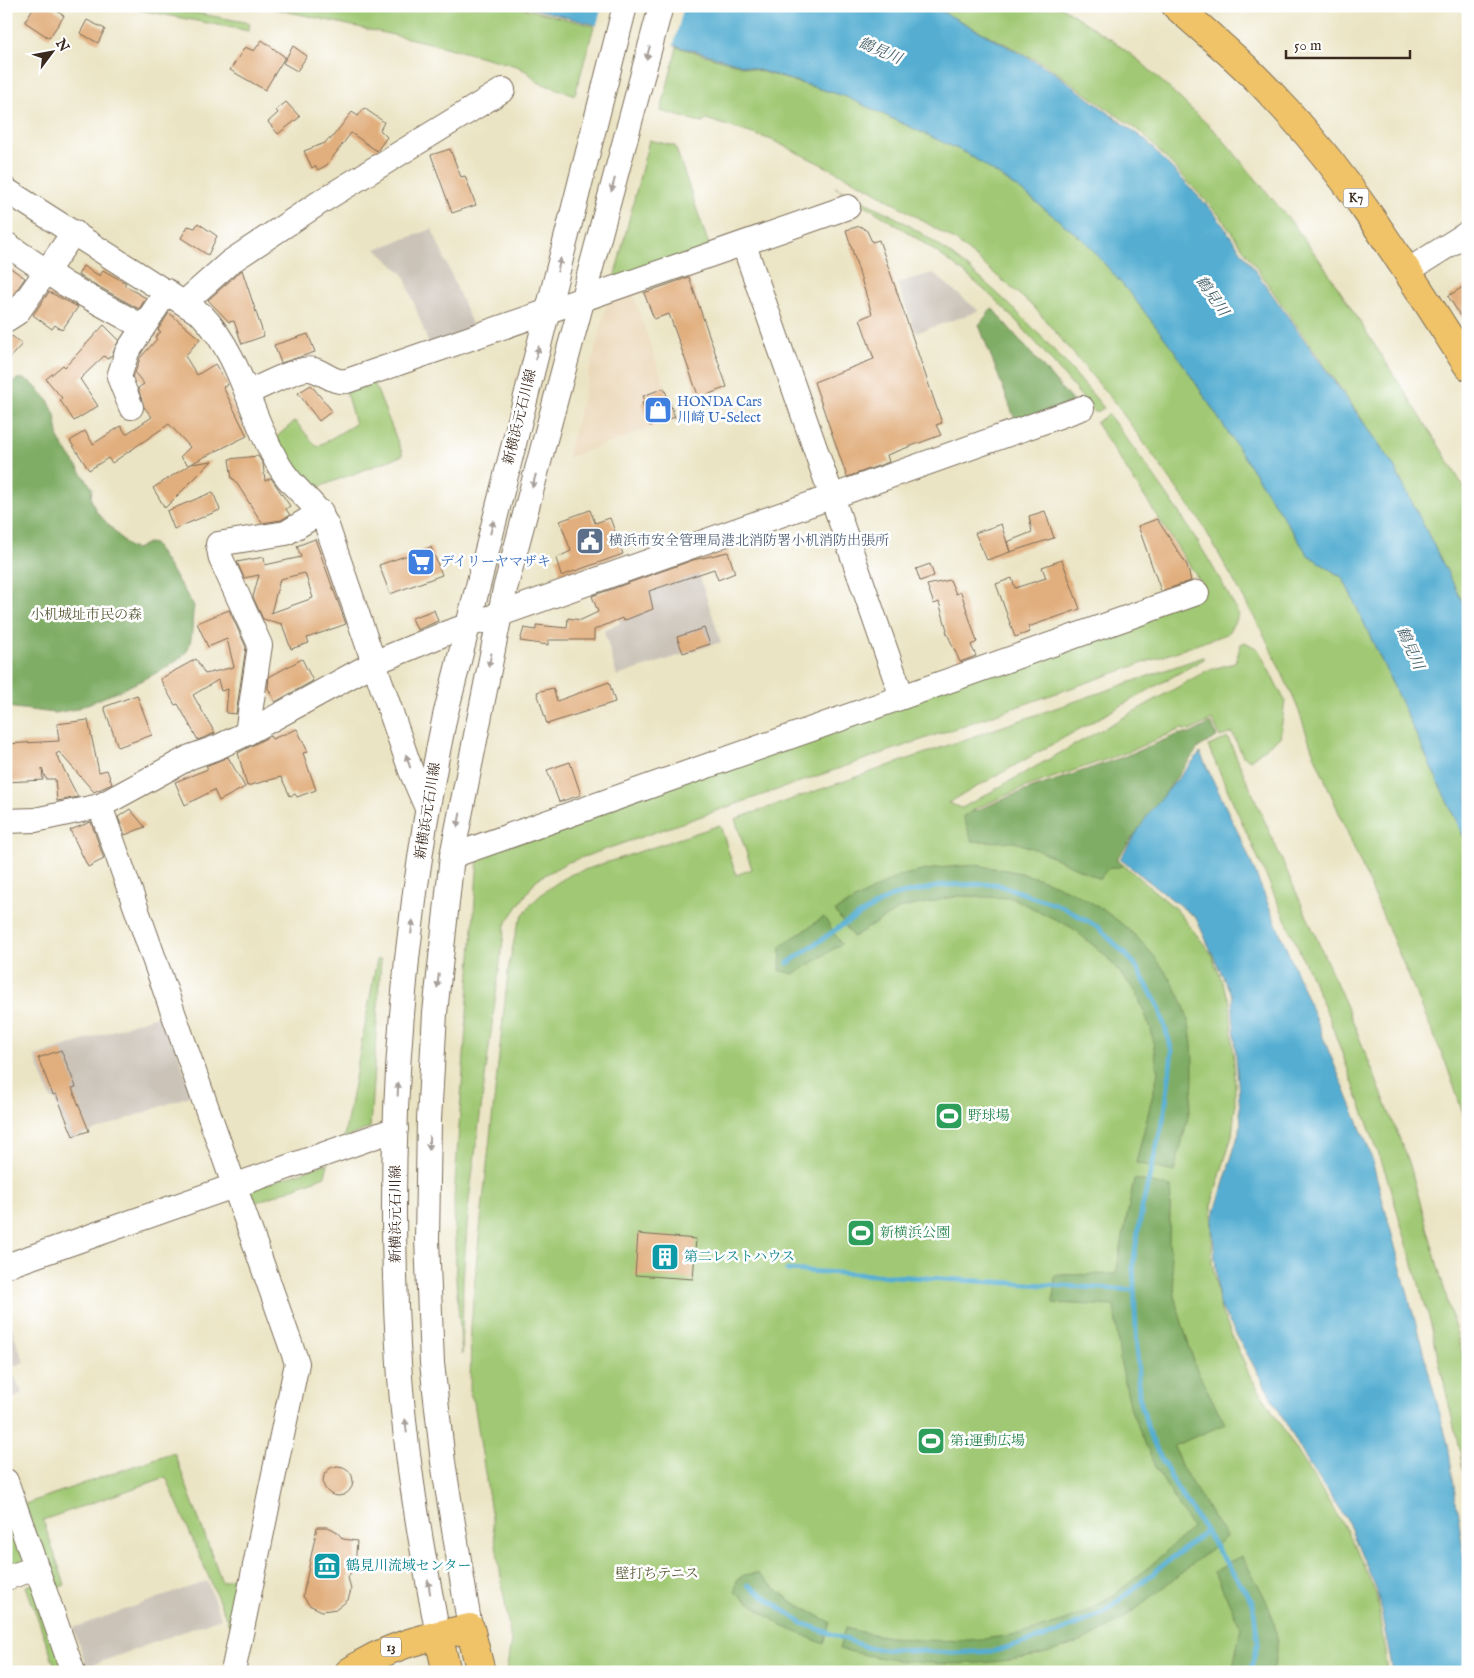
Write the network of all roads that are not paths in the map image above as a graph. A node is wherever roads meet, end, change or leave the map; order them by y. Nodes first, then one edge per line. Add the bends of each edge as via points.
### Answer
1 (625, 6) edge
2 (661, 6) edge
3 (1166, 6) edge
4 (1176, 6) edge
5 (1183, 6) edge
6 (1188, 6) edge
7 (1225, 44) junction
8 (503, 90) dead end
9 (6, 190) edge
10 (848, 208) dead end
11 (74, 232) junction
12 (1468, 233) edge
13 (6, 244) edge
14 (744, 245) junction
15 (1420, 263) dead end
16 (46, 273) junction
17 (175, 297) junction
18 (584, 299) junction
19 (547, 312) junction
20 (6, 320) edge
21 (144, 327) junction
22 (1468, 354) edge
23 (1468, 366) edge
24 (247, 393) junction
25 (131, 407) dead end
26 (1082, 408) dead end
27 (830, 497) junction
28 (321, 512) junction
29 (1197, 593) dead end
30 (500, 612) junction
31 (466, 625) junction
32 (376, 662) junction
33 (902, 697) junction
34 (247, 733) junction
35 (100, 806) junction
36 (426, 806) junction
37 (6, 821) edge
38 (452, 856) junction
39 (396, 1129) junction
40 (235, 1185) junction
41 (6, 1266) edge
42 (6, 1481) edge
43 (36, 1568) junction
44 (6, 1578) edge
45 (470, 1628) junction
46 (438, 1635) junction
47 (73, 1672) edge
48 (233, 1672) edge
49 (349, 1672) edge
50 (447, 1672) edge
51 (481, 1672) edge

19 -> 1 street, 新横浜元石川線
2 -> 18 street
3 - 7 main road, K7
4 - 7 main road, K7
5 - 7 main road, K7
6 - 7 main road, K7
7 - 22 main road, K7 via 1281,94 1328,149
7 - 23 main road, K7 via 1324,154
8 - 17 street via 322,201 212,276
9 - 11 street
10 - 14 street
11 - 16 street
11 - 17 street
12 - 15 street
13 - 16 street
14 - 18 street
14 - 27 street
16 - 20 street via 17,313
16 - 21 street
17 - 21 street
17 - 24 street via 202,315 214,328
18 - 19 street
18 -> 30 street
19 - 24 street via 347,381 337,382 313,369 302,370
31 -> 19 street, 新横浜元石川線
21 - 25 street via 128,352 119,377
24 - 28 street via 280,468
26 - 27 street
27 - 30 street
27 - 33 street
28 - 32 street
28 - 34 street via 286,533 218,544 221,559 260,645
29 - 33 street
30 - 31 street
30 -> 38 street
31 - 32 street
31 - 36 street, 新横浜元石川線
32 - 34 street
36 -> 32 street
33 - 38 street
34 - 35 street via 218,748 190,757
35 - 37 street via 34,820
35 - 40 street
39 -> 36 street, 新横浜元石川線 via 402,1015
38 -> 45 street via 435,1013 429,1120 428,1239 432,1363 443,1462
39 - 40 street
46 -> 39 street, 新横浜元石川線 via 411,1473 399,1364
40 - 41 street
40 - 48 street via 298,1363
42 - 43 street
43 - 44 street
43 - 47 street
45 - 46 main road, 13
45 - 51 main road
46 - 49 main road, 13 via 392,1647
46 - 50 main road

